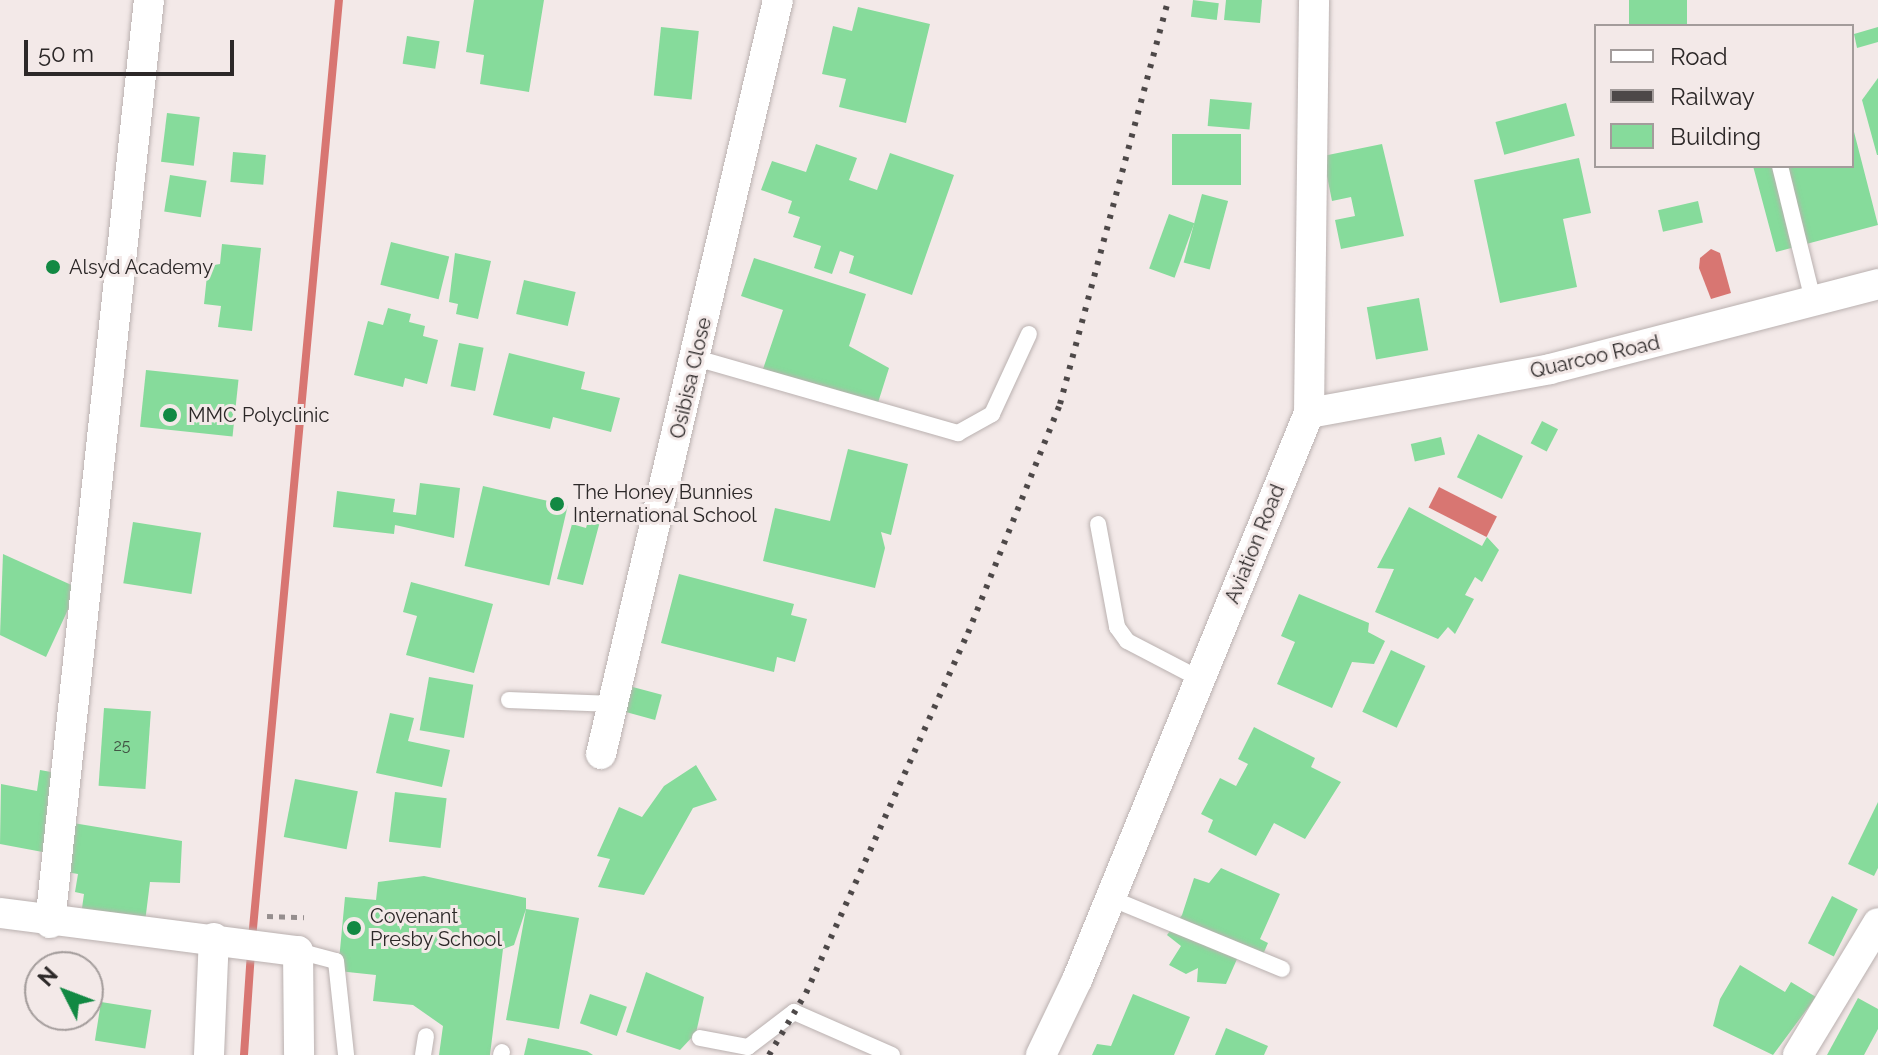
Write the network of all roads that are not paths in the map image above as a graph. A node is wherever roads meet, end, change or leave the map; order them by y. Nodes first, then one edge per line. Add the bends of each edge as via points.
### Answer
1 (149, 0) edge
2 (778, 0) edge
3 (1314, 0) edge
4 (1780, 168) edge
5 (1878, 284) edge
6 (1814, 304) junction
7 (1029, 334) dead end
8 (696, 358) junction
9 (1309, 413) junction
10 (1098, 524) dead end
11 (1200, 679) junction
12 (509, 700) dead end
13 (613, 704) junction
14 (601, 754) dead end
15 (1110, 898) junction
16 (0, 913) edge
17 (50, 923) junction
18 (1878, 923) edge
19 (229, 940) junction
20 (290, 950) junction
21 (1282, 969) dead end
22 (426, 1036) dead end
23 (700, 1038) dead end
24 (209, 1055) edge
25 (299, 1055) edge
26 (346, 1055) edge
27 (423, 1055) edge
28 (892, 1055) edge
29 (1041, 1055) edge
30 (1798, 1055) edge

1 - 17 street
2 - 8 street, Osibisa Close
3 - 9 street, Aviation Road
4 - 6 lane
5 - 6 street, Quarcoo Road
6 - 9 street, Quarcoo Road via 1550,369
7 - 8 lane via 992,414 958,433
8 - 13 street, Osibisa Close
9 - 11 street, Aviation Road
10 - 11 lane via 1117,627 1127,641
11 - 15 street, Aviation Road
12 - 13 lane
13 - 14 street, Osibisa Close
15 - 21 lane
15 - 29 street, Aviation Road
16 - 17 street
17 - 19 street
18 - 30 street
19 - 20 street
19 - 24 street
20 - 25 street
20 - 26 lane via 336,961
22 - 27 lane
23 - 28 lane via 748,1047 794,1012

